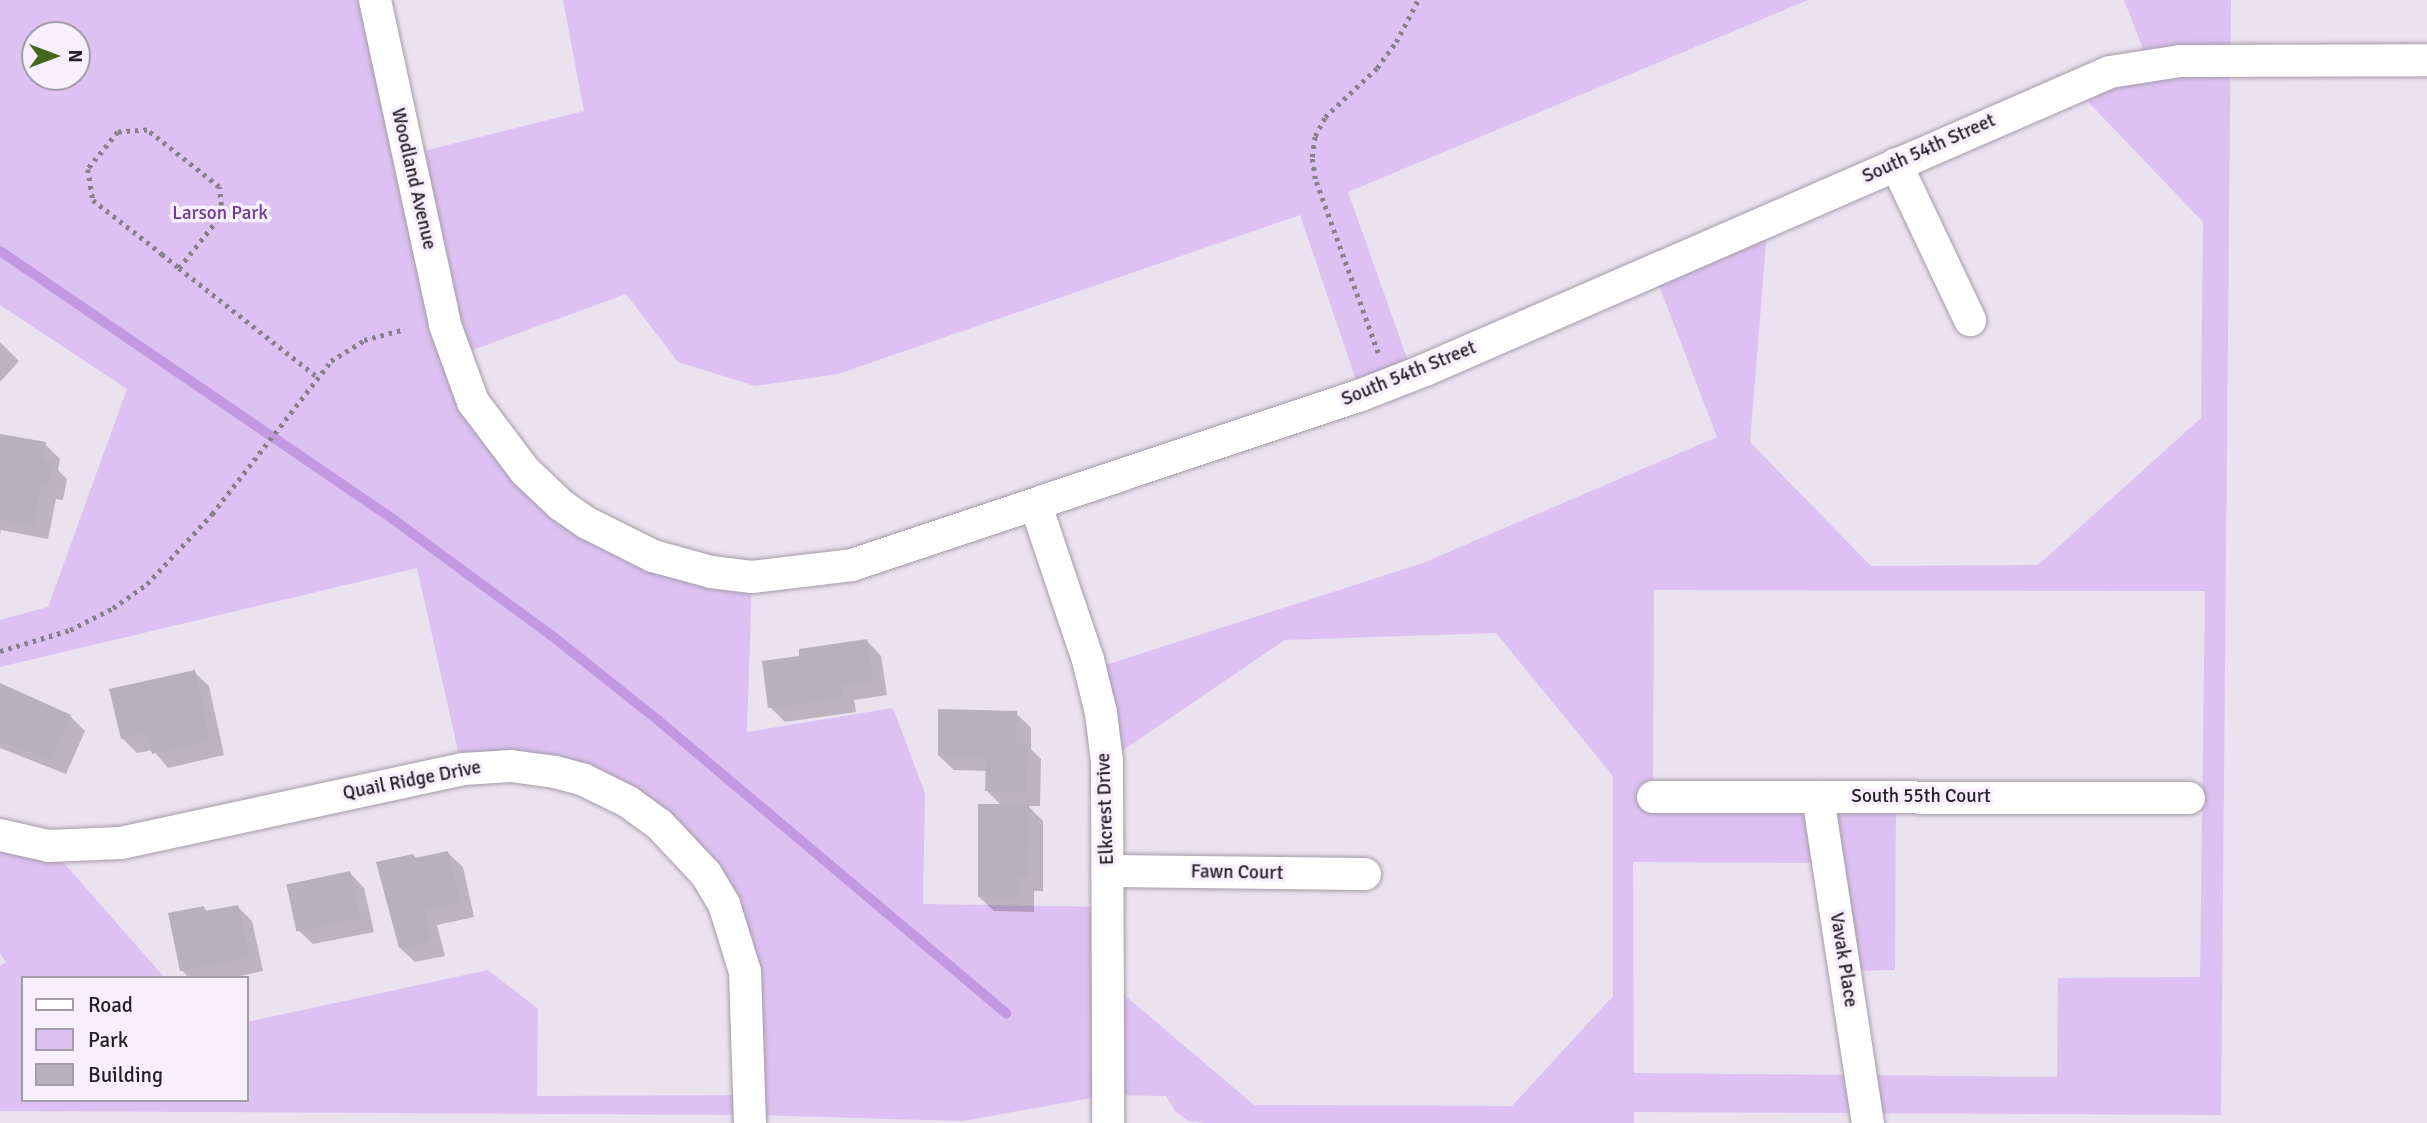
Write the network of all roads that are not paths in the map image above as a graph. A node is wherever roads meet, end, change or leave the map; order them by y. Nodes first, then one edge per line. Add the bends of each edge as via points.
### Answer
1 (375, 0) edge
2 (2427, 60) edge
3 (1896, 164) junction
4 (1970, 320) dead end
5 (456, 356) joint
6 (1036, 506) junction
7 (1653, 797) dead end
8 (1818, 797) junction
9 (2189, 798) dead end
10 (0, 835) edge
11 (1108, 872) junction
12 (1365, 874) dead end
13 (750, 1123) edge
14 (1108, 1123) edge
15 (1868, 1123) edge

1 - 5 street, Woodland Avenue via 445,326
2 - 3 street, South 54th Street via 2180,61 2135,66 2073,86
3 - 4 street
3 - 6 street, South 54th Street via 1390,384
5 - 6 street, South 54th Street via 473,402 544,490 609,537 689,567 752,577 817,572
6 - 11 street, Elkcrest Drive via 1101,713 1107,761
7 - 8 street, South 55th Court
8 - 9 street, South 55th Court
8 - 15 street, Vavak Place
10 - 13 street, Quail Ridge Drive via 49,846 121,843 473,768 540,769 584,780 627,801 659,824 699,866 724,904 745,972
11 - 12 street, Fawn Court
11 - 14 street, Elkcrest Drive

